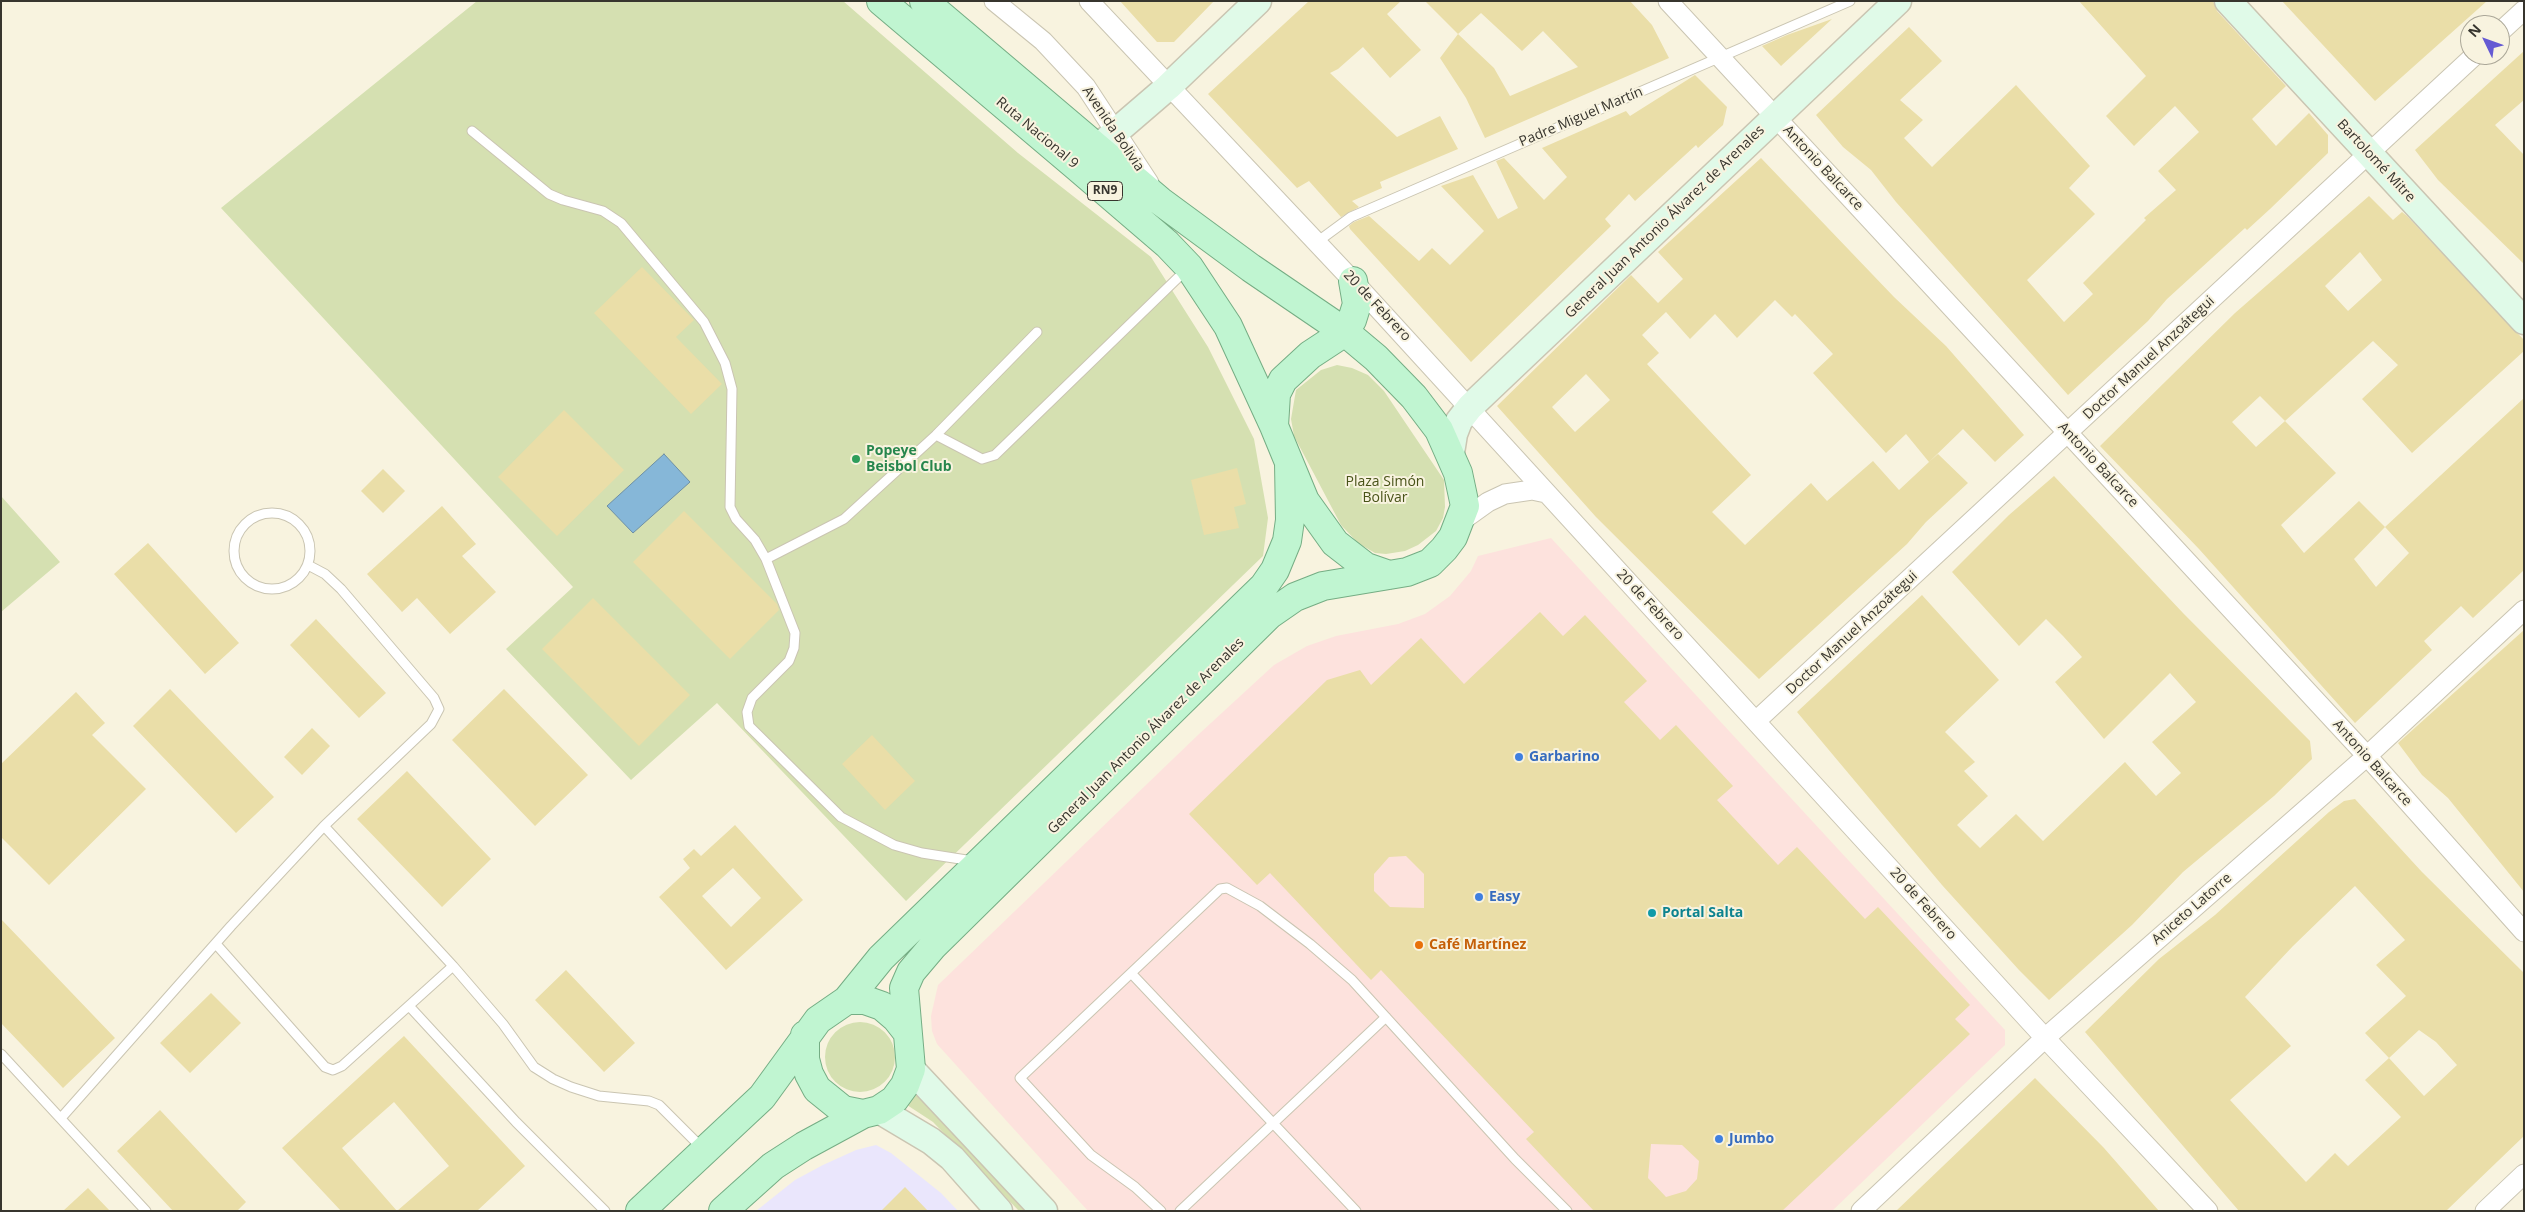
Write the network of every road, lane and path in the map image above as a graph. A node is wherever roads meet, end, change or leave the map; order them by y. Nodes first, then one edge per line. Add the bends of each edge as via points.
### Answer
1 (881, 1) edge
2 (924, 1) edge
3 (994, 1) edge
4 (1089, 1) edge
5 (1258, 1) edge
6 (1668, 1) edge
7 (1850, 1) edge
8 (1898, 1) edge
9 (2228, 1) edge
10 (2524, 10) edge
11 (2510, 23) edge
12 (1720, 57) junction
13 (2464, 65) edge
14 (1168, 87) junction
15 (1775, 117) junction
16 (472, 131) dead end
17 (1107, 140) junction
18 (2369, 153) junction
19 (1317, 242) junction
20 (1188, 266) junction
21 (1353, 281) junction
22 (2524, 321) edge
23 (1334, 325) junction
24 (1037, 332) dead end
25 (1470, 408) junction
26 (1274, 426) junction
27 (2068, 433) junction
28 (936, 435) junction
29 (1451, 453) junction
30 (1289, 463) junction
31 (1546, 493) junction
32 (1460, 522) junction
33 (766, 559) junction
34 (308, 565) junction
35 (1390, 576) junction
36 (2524, 610) edge
37 (1756, 720) junction
38 (2367, 756) junction
39 (324, 826) junction
40 (980, 862) junction
41 (2524, 932) edge
42 (216, 944) junction
43 (453, 966) junction
44 (1132, 974) junction
45 (846, 1000) junction
46 (410, 1007) junction
47 (1386, 1017) junction
48 (907, 1032) junction
49 (805, 1035) junction
50 (2044, 1038) junction
51 (1, 1054) edge
52 (911, 1069) junction
53 (871, 1112) junction
54 (61, 1118) junction
55 (1273, 1123) junction
56 (704, 1150) junction
57 (2524, 1174) edge
58 (2488, 1210) edge
59 (146, 1211) edge
60 (605, 1211) edge
61 (640, 1211) edge
62 (723, 1211) edge
63 (999, 1211) edge
64 (1044, 1211) edge
65 (1161, 1211) edge
66 (1180, 1211) edge
67 (1356, 1211) edge
68 (1567, 1211) edge
69 (1862, 1211) edge
70 (2208, 1211) edge

1 - 20 main road, Ruta Nacional 9 / RN9 via 1152,231
2 - 17 main road, Ruta Nacional 9 / RN9
3 - 17 street, Avenida Bolivia via 1068,66 1098,102
4 - 14 street, 20 de Febrero
5 - 14 street
6 - 12 street, Antonio Balcarce
7 - 12 lane, Padre Miguel Martín
8 - 15 street, General Juan Antonio Álvarez de Arenales
9 - 18 street, Bartolomé Mitre
10 - 11 street
12 - 15 street, Antonio Balcarce
12 - 19 lane, Padre Miguel Martín via 1351,217
13 - 18 street, Doctor Manuel Anzoátegui
14 - 17 street
14 - 19 street, 20 de Febrero
15 - 25 street, General Juan Antonio Álvarez de Arenales
15 - 27 street, Antonio Balcarce
16 - 33 lane via 549,194 603,211 621,223 704,322 731,376 730,507
17 - 23 main road, Ruta Nacional 9 / RN9 via 1160,201
18 - 22 street, Bartolomé Mitre
18 - 27 street, Doctor Manuel Anzoátegui
19 - 21 street, 20 de Febrero
20 - 26 main road, Ruta Nacional 9 / RN9 via 1228,326
20 - 28 lane via 995,455 982,459
21 - 23 main road via 1357,304 1352,320
21 - 25 street, 20 de Febrero
23 - 26 main road via 1310,355 1283,380 1276,394
23 - 29 main road, General Juan Antonio Álvarez de Arenales via 1376,358 1414,397 1439,430
24 - 28 lane
25 - 29 street, General Juan Antonio Álvarez de Arenales via 1459,421
25 - 31 street, 20 de Febrero
26 - 30 main road, Ruta Nacional 9
27 - 37 street, Doctor Manuel Anzoátegui
27 - 38 street, Antonio Balcarce
28 - 33 lane via 844,519
29 - 32 main road, General Juan Antonio Álvarez de Arenales via 1464,498
30 - 35 main road, Ruta Nacional 9 via 1304,501 1335,543 1366,567
30 - 40 main road, General Juan Antonio Álvarez de Arenales via 1287,541 1275,570 1264,586
31 - 32 street, General Juan Antonio Álvarez de Arenales via 1532,490 1505,494
31 - 37 street, 20 de Febrero
32 - 35 main road, General Juan Antonio Álvarez de Arenales via 1444,549 1430,563
33 - 40 lane via 795,633 794,648 789,660 752,698 747,712 749,726 841,817 894,845
34 - 34 lane via 309,539 293,519 267,513 254,517 237,536 234,560 239,571 257,587 281,589 292,584
34 - 39 lane via 325,574 340,589 434,698 439,709 431,724
35 - 48 main road, General Juan Antonio Álvarez de Arenales via 1323,586 1295,596 1269,616 927,953 911,972 904,988
36 - 38 street, Aniceto Latorre
37 - 50 street, 20 de Febrero
38 - 41 street, Antonio Balcarce
38 - 50 street, Aniceto Latorre
39 - 42 lane
39 - 43 lane
40 - 45 main road, General Juan Antonio Álvarez de Arenales via 881,958
42 - 46 lane via 325,1068 333,1070 342,1066
42 - 54 lane
43 - 46 lane
43 - 56 lane via 503,1024 534,1067 552,1079 599,1096 649,1100 659,1105
44 - 47 lane via 1220,889 1226,888 1260,906 1310,944 1352,980
44 - 55 lane
44 - 65 lane via 1020,1078 1091,1155
45 - 48 main road via 865,1000 882,1006
45 - 49 main road, General Juan Antonio Álvarez de Arenales via 818,1020
46 - 60 lane via 516,1122
47 - 55 lane
47 - 68 lane via 1515,1159
48 - 52 main road, General Juan Antonio Álvarez de Arenales
49 - 53 main road via 805,1059 818,1089 843,1110
49 - 56 main road, General Juan Antonio Álvarez de Arenales via 762,1097
50 - 69 street, Aniceto Latorre
50 - 70 street, 20 de Febrero
51 - 54 lane
52 - 53 main road via 894,1100
52 - 64 street
53 - 62 main road via 804,1146 773,1166
53 - 63 street via 931,1142 952,1158
54 - 59 lane
55 - 66 lane
55 - 67 lane
56 - 61 main road, General Juan Antonio Álvarez de Arenales
57 - 58 street

